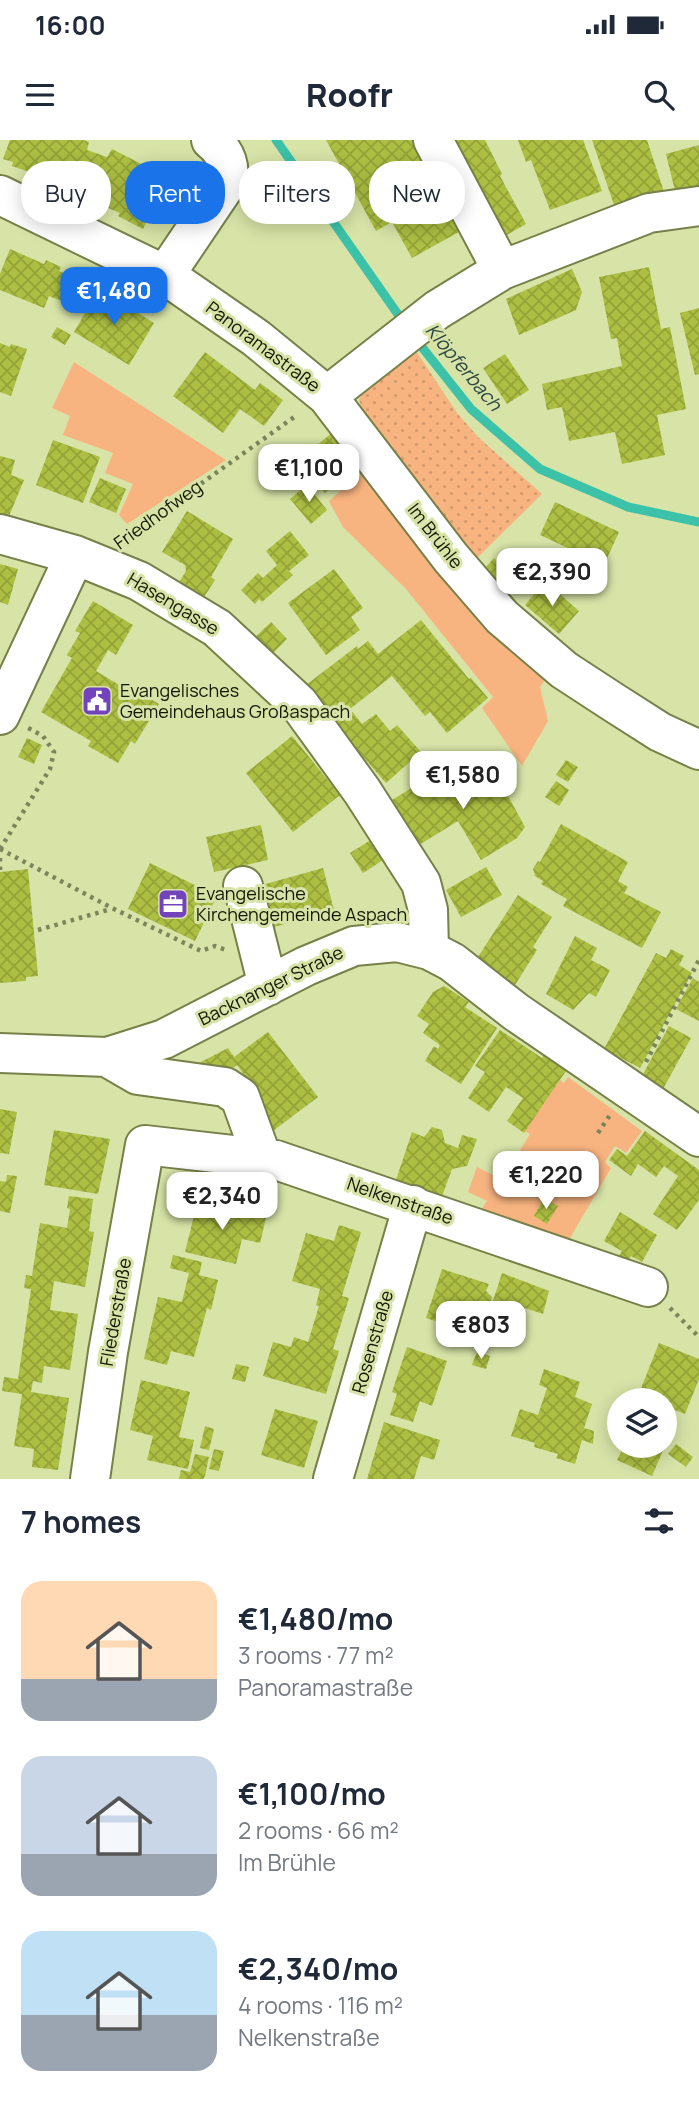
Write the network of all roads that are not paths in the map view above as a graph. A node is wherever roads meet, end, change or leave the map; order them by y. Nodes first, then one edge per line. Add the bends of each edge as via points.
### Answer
1 (211, 140) edge
2 (433, 140) edge
3 (0, 195) edge
4 (699, 206) edge
5 (502, 270) junction
6 (164, 275) junction
7 (327, 396) junction
8 (0, 534) edge
9 (84, 559) junction
10 (3, 715) edge
11 (699, 750) edge
12 (243, 886) dead end
13 (429, 950) junction
14 (264, 973) junction
15 (0, 1053) edge
16 (107, 1057) junction
17 (699, 1137) edge
18 (145, 1145) joint
19 (261, 1158) junction
20 (413, 1205) junction
21 (660, 1298) road end
22 (90, 1479) edge
23 (333, 1479) edge

1 - 6 street via 230,168 226,186
2 - 5 street
3 - 6 street, Panoramastraße
4 - 5 street via 649,213
5 - 7 street via 437,310
6 - 7 street, Panoramastraße via 260,333
7 - 11 street, Im Brühle via 502,617 564,670 660,732
8 - 9 street, Hasengasse
9 - 10 street
9 - 13 street, Hasengasse via 139,581 217,628 299,704 421,883 428,910
12 - 14 street
13 - 14 street, Backnanger Straße via 397,942 354,946
13 - 17 street, Backnanger Straße via 452,962 623,1100
14 - 16 street, Backnanger Straße via 164,1039
15 - 16 street, Backnanger Straße
16 - 19 street via 138,1075 225,1087 240,1097
18 - 19 street, Nelkenstraße
18 - 22 street, Fliederstraße
19 - 20 street, Nelkenstraße
20 - 21 street, Nelkenstraße
20 - 23 street, Rosenstraße

